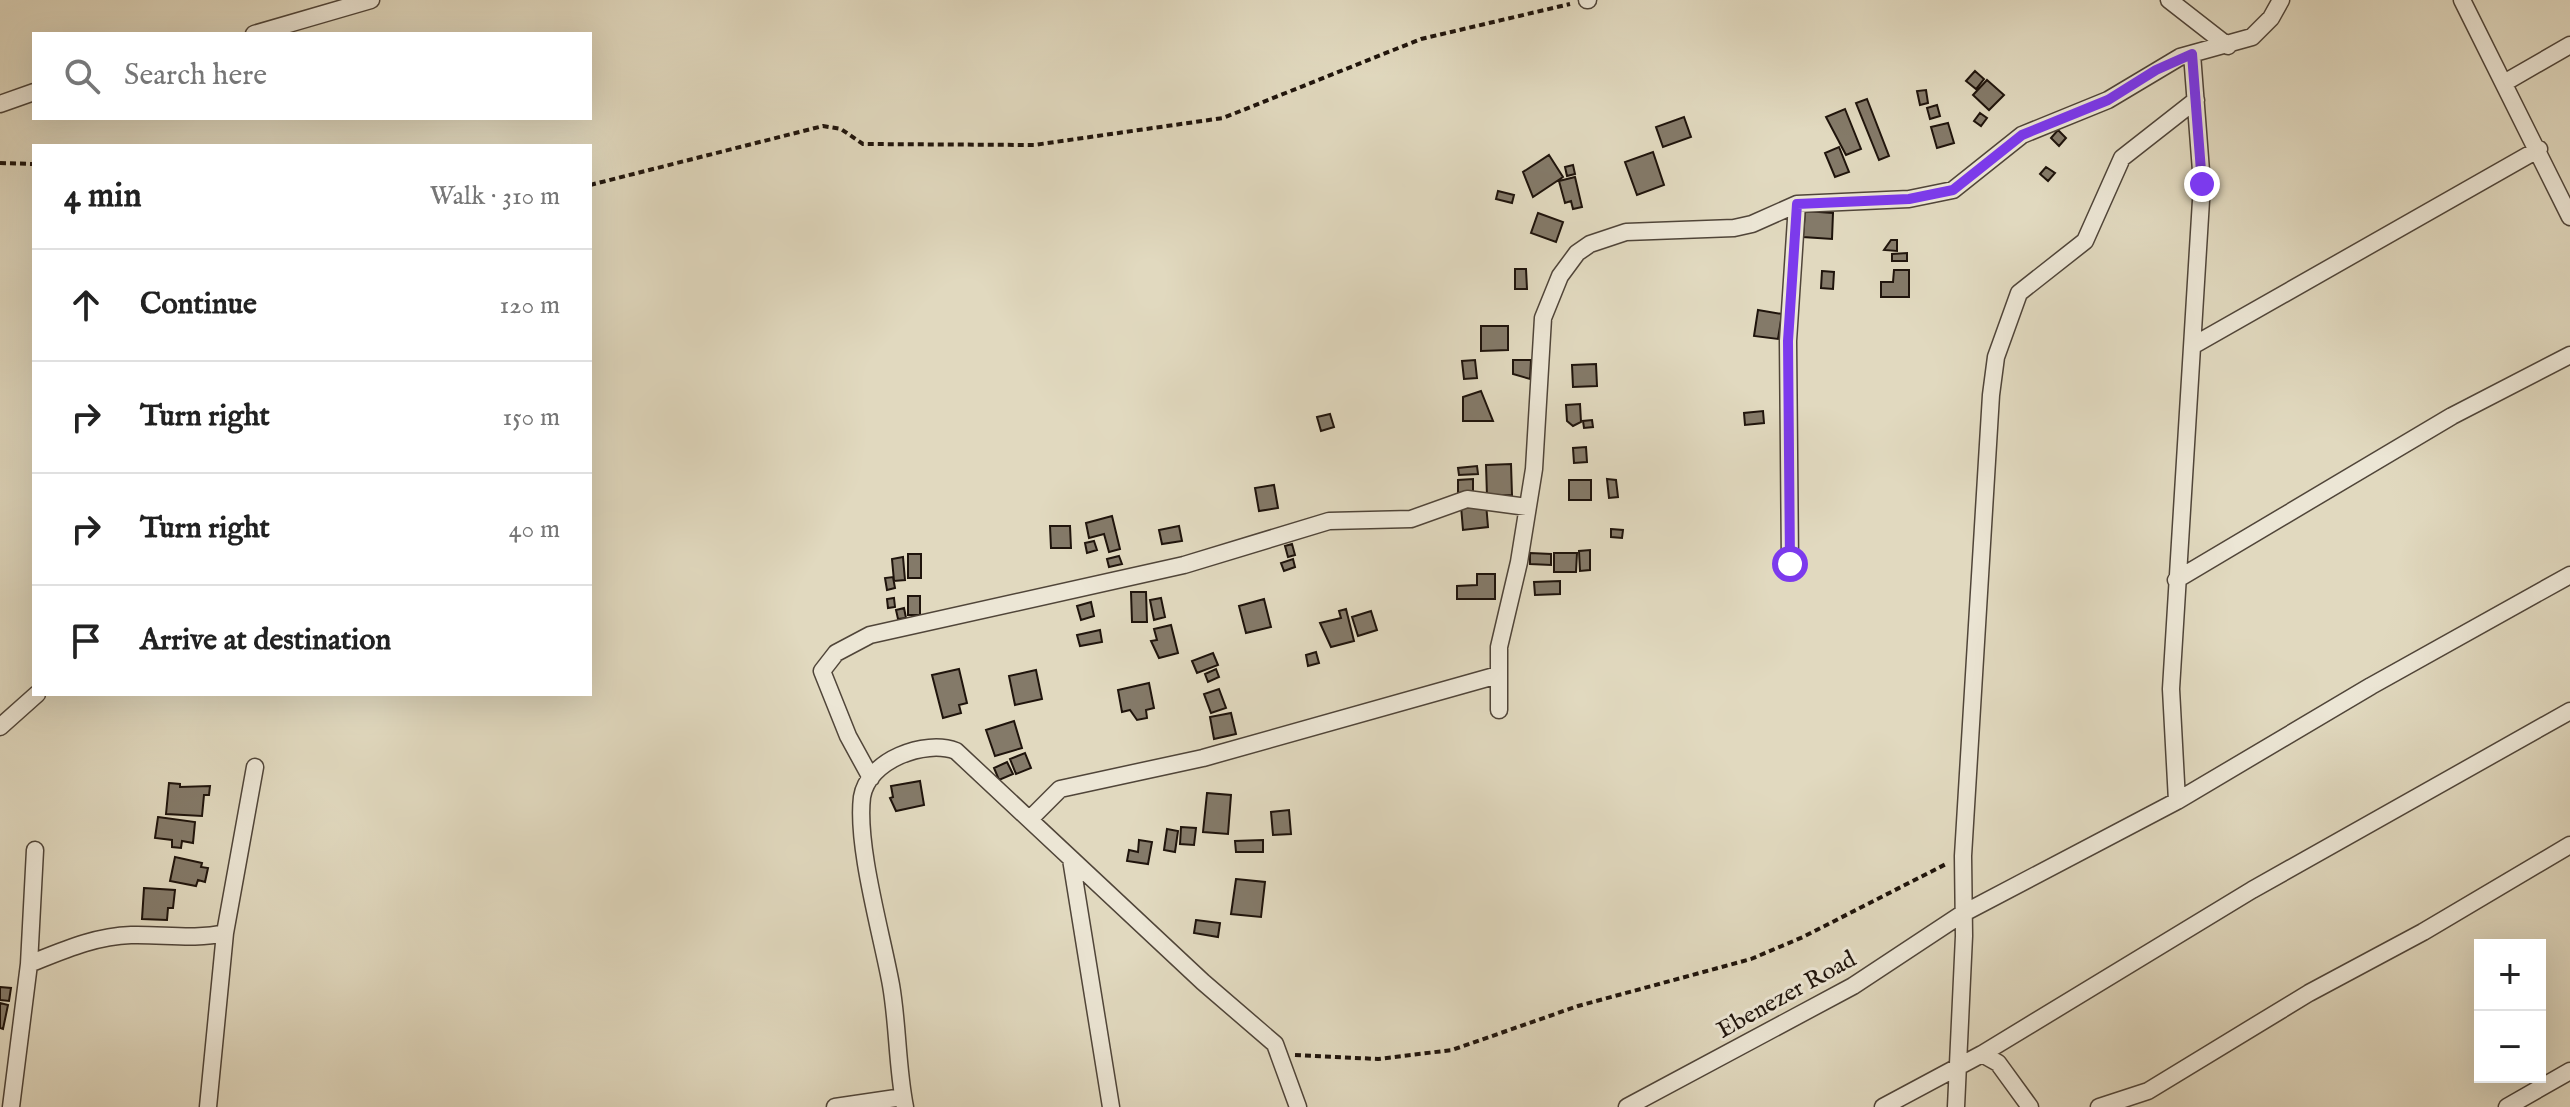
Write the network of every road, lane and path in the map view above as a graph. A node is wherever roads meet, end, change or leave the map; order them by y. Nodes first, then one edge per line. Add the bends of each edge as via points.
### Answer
1 (371, 0) edge
2 (1588, 0) edge
3 (2169, 0) edge
4 (2281, 0) edge
5 (2462, 0) edge
6 (261, 32) edge
7 (2570, 45) edge
8 (2228, 46) junction
9 (2192, 54) junction
10 (2504, 83) junction
11 (32, 93) edge
12 (2196, 100) junction
13 (0, 104) edge
14 (2539, 149) junction
15 (0, 163) edge
16 (32, 164) edge
17 (592, 184) edge
18 (1797, 204) junction
19 (2570, 217) edge
20 (2194, 345) junction
21 (2570, 355) edge
22 (1527, 507) junction
23 (1790, 564) dead end
24 (2570, 575) edge
25 (2176, 580) junction
26 (1498, 675) junction
27 (35, 696) edge
28 (1499, 710) dead end
29 (2567, 718) edge
30 (0, 727) edge
31 (255, 767) dead end
32 (871, 778) junction
33 (2177, 801) junction
34 (1031, 818) junction
35 (2570, 845) edge
36 (35, 850) dead end
37 (1963, 856) junction
38 (1071, 859) junction
39 (1962, 914) junction
40 (225, 933) junction
41 (29, 964) junction
42 (1281, 1053) junction
43 (1982, 1054) junction
44 (1958, 1065) junction
45 (2570, 1071) edge
46 (2148, 1099) edge
47 (904, 1102) edge
48 (11, 1107) edge
49 (208, 1107) edge
50 (835, 1107) edge
51 (1111, 1107) edge
52 (1298, 1107) edge
53 (1627, 1107) edge
54 (1883, 1107) edge
55 (1956, 1107) edge
56 (2030, 1107) edge
57 (2099, 1107) edge
58 (2507, 1107) edge

1 - 6 street
2 - 17 path via 1421,39 1223,118 1034,145 863,144 841,129 823,126
3 - 8 street
4 - 8 street via 2252,37
5 - 10 street
7 - 10 street
8 - 9 street
9 - 12 street
9 - 18 street via 2108,100 2022,135 1953,190 1909,199
10 - 14 street
11 - 13 street
12 - 20 street via 2202,184
12 - 37 street via 2122,158 2085,241 2019,293 2007,320 1991,395
14 - 19 street
14 - 20 street
15 - 16 path
18 - 22 street via 1734,228 1626,232 1577,253 1554,287 1543,318
18 - 23 street via 1788,341
20 - 25 street
21 - 25 street via 2463,410
22 - 26 street
22 - 32 street via 1467,499 1411,519 1329,521 1184,565 870,635 836,653 822,671
24 - 33 street, Ebenezer Road
25 - 33 street via 2171,689
26 - 28 street
26 - 34 street via 1203,758 1060,789
27 - 30 street
29 - 43 street via 2252,890
31 - 40 street
32 - 34 street via 902,755 933,747 951,749
32 - 47 street via 862,797 863,825 893,998
33 - 39 street, Ebenezer Road
34 - 38 street
35 - 46 street via 2309,993
36 - 41 street
37 - 39 street
37 - 42 path via 1751,959 1578,1006 1452,1050 1378,1059
38 - 42 street
38 - 51 street
39 - 44 street
39 - 53 street, Ebenezer Road via 1853,986
40 - 41 street via 91,940
40 - 49 street
41 - 48 street
42 - 52 street
43 - 44 street
43 - 56 street via 1998,1063
44 - 54 street
44 - 55 street
45 - 58 street
46 - 57 street
47 - 50 street

